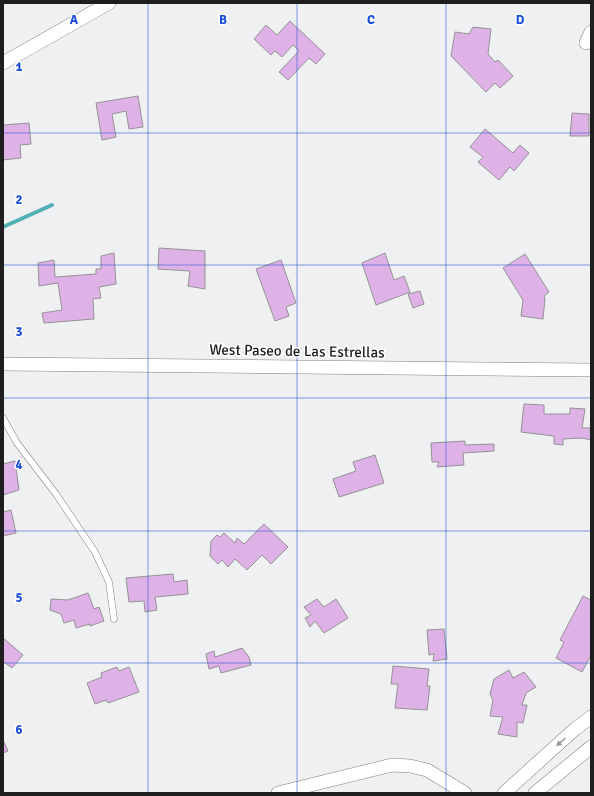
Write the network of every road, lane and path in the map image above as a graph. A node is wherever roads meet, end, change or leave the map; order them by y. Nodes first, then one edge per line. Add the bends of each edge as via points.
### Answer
1 (109, 3) edge
2 (3, 62) edge
3 (3, 364) edge
4 (591, 370) edge
5 (3, 418) edge
6 (114, 618) dead end
7 (591, 717) edge
8 (591, 747) edge
9 (278, 793) edge
10 (465, 793) edge
11 (504, 793) edge
12 (535, 793) edge

1 - 2 street
3 - 4 street, West Paseo de Las Estrellas
5 - 6 lane via 17,443 56,494 95,552 109,582
7 -> 11 street via 574,729
8 - 12 street
9 - 10 street via 392,765 427,770

